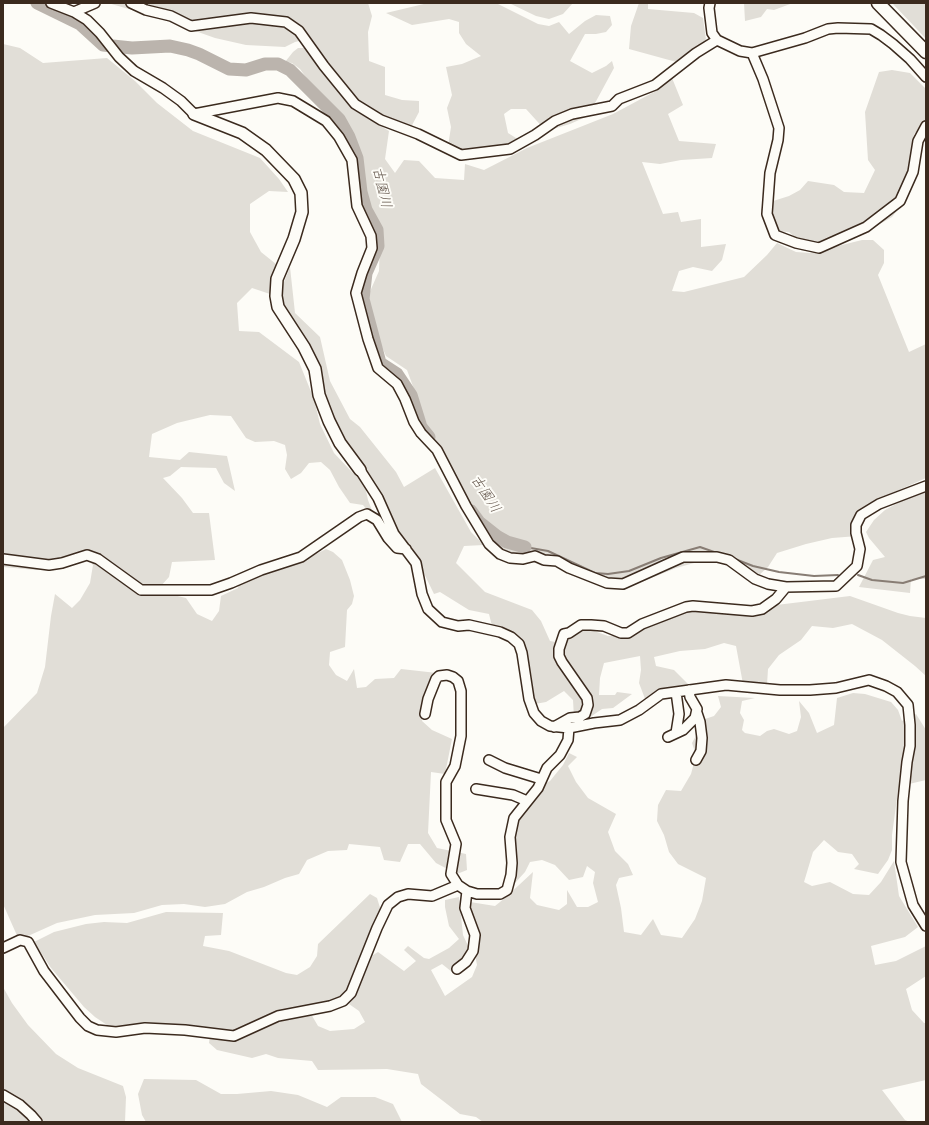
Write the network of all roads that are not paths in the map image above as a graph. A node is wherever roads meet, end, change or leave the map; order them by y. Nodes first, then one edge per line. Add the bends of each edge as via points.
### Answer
1 (51, 3) edge
2 (95, 3) edge
3 (131, 3) edge
4 (710, 3) edge
5 (878, 3) edge
6 (74, 12) junction
7 (717, 40) junction
8 (926, 52) edge
9 (752, 53) junction
10 (926, 77) edge
11 (194, 114) junction
12 (926, 126) edge
13 (360, 470) joint
14 (926, 486) edge
15 (406, 549) junction
16 (3, 559) edge
17 (786, 587) junction
18 (689, 690) junction
19 (676, 692) junction
20 (697, 713) junction
21 (425, 714) dead end
22 (554, 727) junction
23 (569, 728) junction
24 (676, 733) junction
25 (668, 737) dead end
26 (489, 760) dead end
27 (696, 760) dead end
28 (541, 779) junction
29 (476, 789) dead end
30 (527, 801) junction
31 (458, 885) junction
32 (467, 890) junction
33 (926, 926) edge
34 (3, 948) edge
35 (457, 969) dead end
36 (3, 1095) edge
37 (37, 1122) edge

1 - 6 street
2 - 6 street
3 - 7 street via 146,10 171,16 191,26 251,18 286,22 299,31 355,104 381,120 418,134 461,155 510,149 555,121 572,114 612,106 619,98 655,86 696,53
4 - 7 street via 712,33
5 - 8 main road
6 - 11 street via 87,20 134,71 163,88
7 - 9 street via 740,51
9 - 10 street via 828,29 871,29 910,59
9 - 12 street via 779,128 770,173 767,214 775,235 796,244 819,248 866,227 900,201 913,172 918,140
11 - 13 street via 242,133 266,150 294,179 301,193 302,212 277,279 278,307 315,369 319,396 340,443
11 - 17 street via 278,98 293,101 326,121 339,137 352,160 357,206 371,236 372,248 356,293 378,368 397,384 414,422 437,450 488,544 500,554 523,560 535,556 557,561 607,583 623,584 683,558 717,557 729,560 755,579
13 - 15 street via 378,498 394,534
14 - 17 street via 879,504 861,515 856,525 860,549 857,566 836,586
15 - 16 street via 397,548 377,520 367,514 301,557 211,590 141,590 98,559 87,555 49,565
15 - 22 street via 416,562 422,594 428,609 442,622 500,632 512,637 519,644 534,714 541,721
17 - 22 street via 776,600 762,609 752,611 693,606 642,624 628,633 591,625 581,626 564,634 559,656 587,698 588,705 585,714 570,718
18 - 19 street
18 - 20 street
18 - 33 street via 726,685 810,690 836,688 869,680 897,692 908,705 910,725 903,801 901,862 913,905
19 - 23 street via 661,694 620,720
19 - 24 street via 679,714
20 - 24 street via 683,730
20 - 27 street via 702,738 701,751
21 - 31 street via 428,699 439,676 447,675 458,681 461,691 461,736 455,766 446,782 446,820 456,844 451,874
22 - 23 street
23 - 28 street via 568,740 563,750
24 - 25 street
26 - 28 street via 505,768
28 - 30 street via 538,788
29 - 30 street via 513,795
30 - 32 street via 511,826 512,863 507,890 491,895
31 - 32 street
31 - 34 street via 432,896 408,894 398,897 388,905 351,993 343,1001 278,1016 234,1036 145,1028 116,1032 97,1030 80,1018 44,971 28,942 20,940
32 - 35 street via 465,908 475,935 474,951
36 - 37 street via 20,1105

